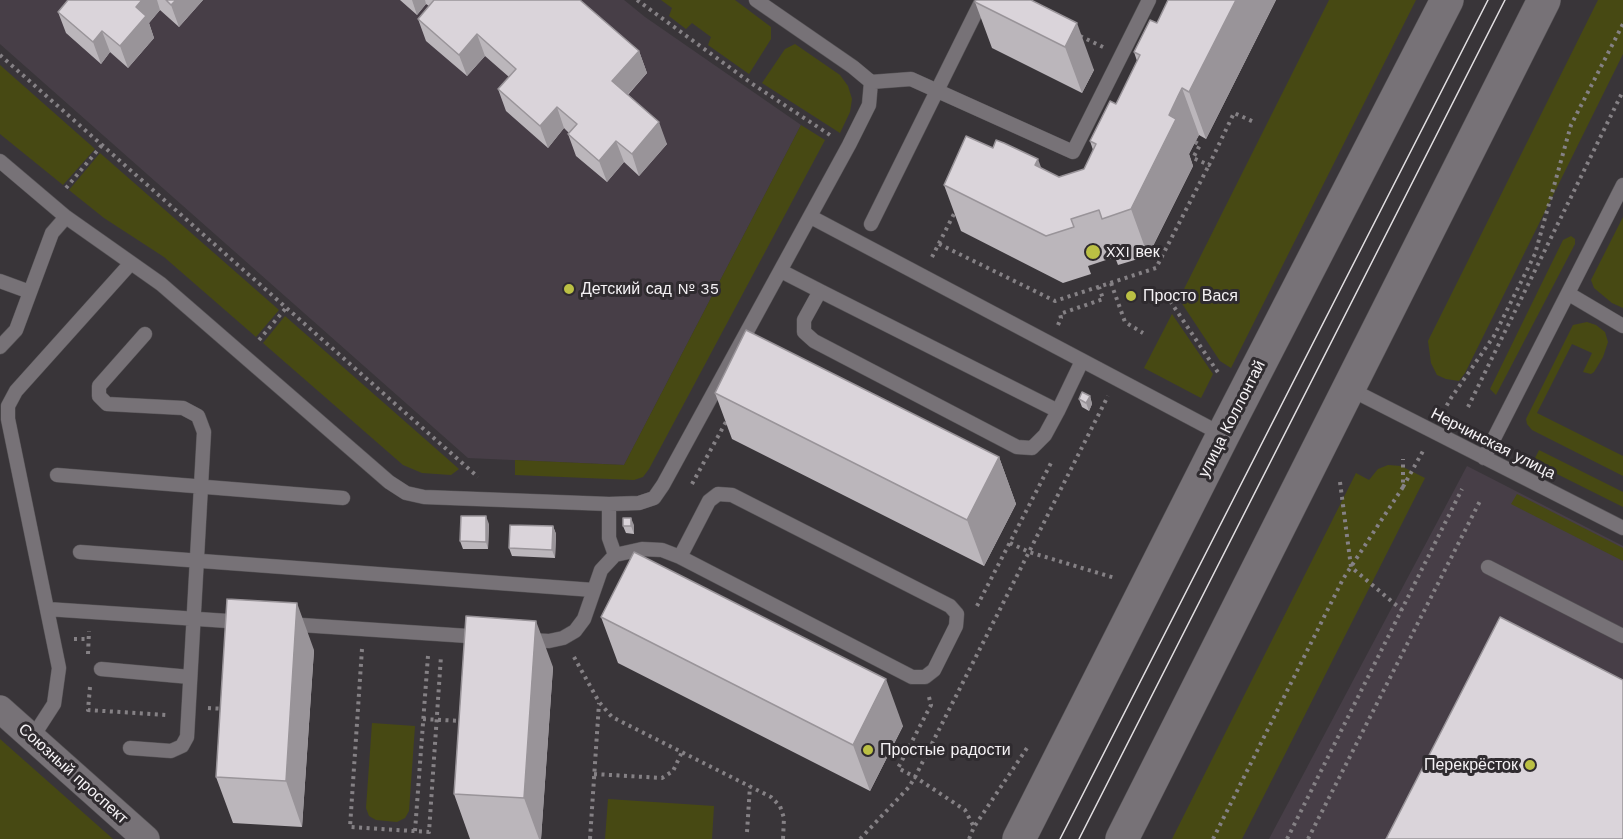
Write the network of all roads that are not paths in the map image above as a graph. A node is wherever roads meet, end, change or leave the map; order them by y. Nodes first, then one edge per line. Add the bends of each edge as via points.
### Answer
1 (756, 0) edge
2 (982, 0) edge
3 (1446, 0) edge
4 (1544, 0) edge
5 (1146, 1) edge
6 (871, 82) junction
7 (938, 89) junction
8 (0, 161) edge
9 (1623, 185) edge
10 (66, 217) junction
11 (811, 217) junction
12 (871, 224) dead end
13 (131, 263) junction
14 (781, 271) junction
15 (0, 281) edge
16 (820, 291) junction
17 (30, 292) junction
18 (1569, 294) junction
19 (1623, 326) edge
20 (145, 334) dead end
21 (0, 347) edge
22 (1082, 361) junction
23 (1348, 388) junction
24 (1058, 411) junction
25 (1223, 435) junction
26 (1484, 458) junction
27 (57, 474) dead end
28 (201, 485) junction
29 (343, 498) dead end
30 (609, 504) junction
31 (1623, 528) edge
32 (80, 552) dead end
33 (615, 555) junction
34 (680, 557) junction
35 (197, 560) junction
36 (1488, 567) dead end
37 (593, 590) junction
38 (47, 609) junction
39 (193, 618) junction
40 (1623, 636) edge
41 (100, 669) dead end
42 (190, 677) junction
43 (0, 709) edge
44 (32, 738) junction
45 (130, 748) dead end
46 (146, 839) edge
47 (1019, 839) edge
48 (1122, 839) edge

1 - 6 lane
2 - 7 lane
3 - 25 main road, улица Коллонтай
4 - 23 main road
5 - 7 lane via 1073,152
6 - 7 lane via 911,78
6 - 11 lane via 869,105
7 - 12 lane
8 - 10 lane
9 - 18 lane
10 - 13 lane
10 - 17 lane via 52,233
11 - 14 lane
11 - 22 lane
13 - 30 lane via 161,284 406,493 424,497
13 - 38 lane via 16,391 8,406
14 - 16 lane
14 - 30 lane via 654,498
15 - 17 lane
16 - 24 lane
16 - 24 lane via 804,320 804,332 814,341 1017,447 1032,448 1045,435
17 - 21 lane via 16,330
18 - 19 lane
18 - 26 lane
20 - 28 lane via 99,386 99,396 106,404 183,408 198,416 204,432
22 - 24 lane
22 - 25 lane
23 - 26 lane, Нерчинская улица
23 - 48 main road
25 - 47 main road, улица Коллонтай
26 - 31 lane, Нерчинская улица
27 - 28 lane
28 - 29 lane
28 - 35 lane
30 - 33 lane via 609,538
32 - 35 lane
33 - 34 lane via 642,549 662,550
33 - 37 lane via 602,570
34 - 34 lane via 912,677 925,677 934,670 956,626 957,614 950,606 732,495 718,494 709,501
35 - 37 lane
35 - 39 lane
36 - 40 lane
37 - 39 lane via 584,619 575,631 549,641
38 - 39 lane
38 - 44 lane via 59,668 54,704
39 - 42 lane
41 - 42 lane
42 - 45 lane via 187,737 182,746 171,751
43 - 44 street, Союзный проспект
44 - 46 street, Союзный проспект

